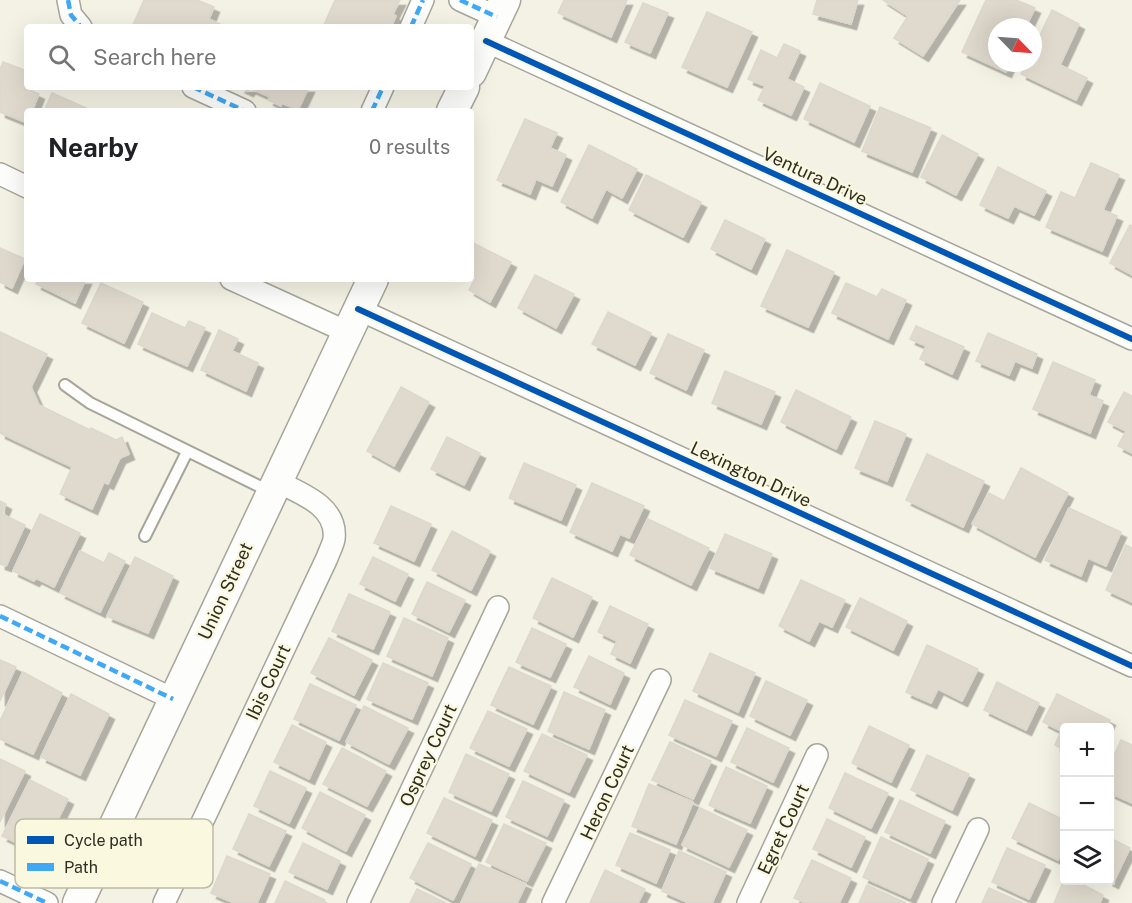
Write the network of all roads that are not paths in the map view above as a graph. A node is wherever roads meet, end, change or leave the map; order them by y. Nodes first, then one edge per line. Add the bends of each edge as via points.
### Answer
1 (68, 0) edge
2 (423, 0) edge
3 (460, 0) edge
4 (496, 19) edge
5 (78, 24) edge
6 (412, 24) edge
7 (474, 66) edge
8 (200, 90) edge
9 (382, 90) edge
10 (462, 90) edge
11 (238, 108) edge
12 (373, 108) edge
13 (454, 108) edge
14 (0, 174) edge
15 (24, 186) edge
16 (240, 282) edge
17 (372, 282) edge
18 (353, 321) junction
19 (1132, 339) edge
20 (65, 385) dead end
21 (187, 452) junction
22 (274, 487) junction
23 (144, 536) dead end
24 (498, 607) dead end
25 (0, 616) edge
26 (1132, 666) edge
27 (660, 680) dead end
28 (173, 699) junction
29 (817, 755) dead end
30 (117, 819) edge
31 (204, 819) edge
32 (978, 829) dead end
33 (0, 881) edge
34 (85, 888) edge
35 (171, 888) edge
36 (47, 903) edge
37 (78, 903) edge
38 (164, 903) edge
39 (358, 903) edge
40 (554, 903) edge
41 (748, 903) edge
42 (943, 903) edge

1 - 5 street via 71,15
2 - 6 street
3 - 4 street, Ventura Drive
4 - 7 street
4 - 19 street, Ventura Drive
8 - 11 street
9 - 12 street
10 - 13 street
14 - 15 street
16 - 18 street, Lexington Drive
17 - 18 street, Union Street
18 - 22 street, Union Street
18 - 26 street, Lexington Drive
20 - 21 lane via 90,403
21 - 22 lane
21 - 23 lane
22 - 28 street, Union Street
22 - 31 street, Ibis Court via 304,495 323,508 332,522 334,539
24 - 39 street, Osprey Court
25 - 28 street
27 - 40 street, Heron Court
28 - 30 street, Union Street
29 - 41 street, Egret Court
32 - 42 street
33 - 36 street
34 - 37 street, Union Street
35 - 38 street, Ibis Court

